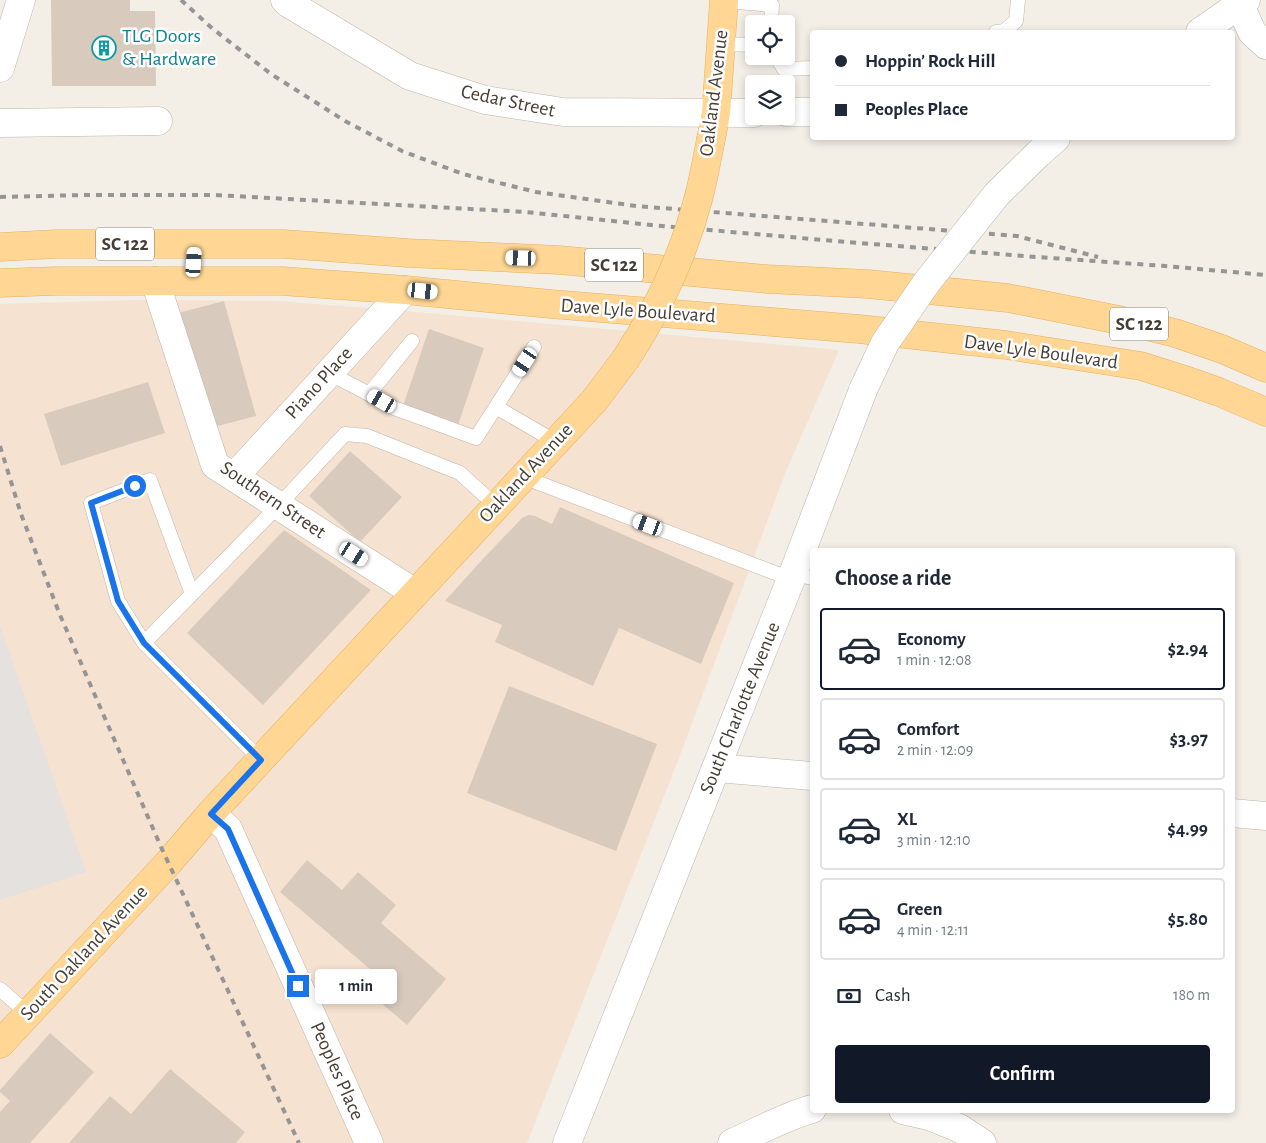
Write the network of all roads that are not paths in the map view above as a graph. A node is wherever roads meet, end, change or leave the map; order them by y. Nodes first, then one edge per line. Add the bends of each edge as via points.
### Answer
1 (21, 0) edge
2 (284, 0) edge
3 (724, 0) edge
4 (1018, 0) edge
5 (1243, 2) edge
6 (771, 15) edge
7 (1005, 30) edge
8 (1203, 30) edge
9 (721, 44) junction
10 (745, 45) edge
11 (1266, 45) edge
12 (782, 65) edge
13 (0, 68) edge
14 (810, 68) edge
15 (795, 112) edge
16 (810, 112) edge
17 (716, 113) junction
18 (745, 113) edge
19 (158, 121) dead end
20 (0, 123) edge
21 (1047, 146) edge
22 (195, 244) junction
23 (0, 247) edge
24 (155, 281) junction
25 (192, 281) junction
26 (0, 283) edge
27 (405, 290) junction
28 (412, 341) dead end
29 (534, 347) dead end
30 (1266, 368) edge
31 (329, 373) junction
32 (369, 394) junction
33 (496, 407) junction
34 (1266, 412) edge
35 (556, 442) junction
36 (234, 477) junction
37 (523, 477) junction
38 (278, 506) junction
39 (496, 506) junction
40 (799, 577) edge
41 (415, 593) junction
42 (192, 594) junction
43 (144, 643) junction
44 (261, 760) junction
45 (716, 768) junction
46 (810, 776) edge
47 (1235, 813) edge
48 (211, 814) junction
49 (1266, 816) edge
50 (168, 862) joint
51 (0, 989) edge
52 (28, 1014) junction
53 (0, 1044) edge
54 (810, 1110) edge
55 (916, 1113) edge
56 (570, 1141) edge
57 (368, 1143) edge
58 (732, 1143) edge
59 (982, 1143) edge

1 - 13 street
2 - 17 street, Cedar Street via 410,76 485,100 563,112
3 - 6 lane via 772,5
3 - 9 main road, Oakland Avenue
4 - 7 lane via 1016,21
5 - 8 street
5 - 11 street via 1252,32
9 - 10 lane
9 - 17 main road, Oakland Avenue
12 - 14 lane via 784,69
15 - 16 street
17 - 18 street, Cedar Street
17 - 35 main road, Oakland Avenue, bridge via 699,196 678,260 659,303 639,338 594,401
19 - 20 street
21 - 40 street, South Charlotte Avenue, bridge via 997,194 927,282 885,344 864,390
22 - 23 main road, SC 122
22 - 25 main road
22 - 30 main road, SC 122 via 284,244 408,254 559,260 1008,298 1175,333
24 - 25 main road, Dave Lyle Boulevard / SC 122
24 - 26 main road, Dave Lyle Boulevard / SC 122
24 - 36 street, Southern Street via 216,465
25 - 27 main road, Dave Lyle Boulevard / SC 122 via 282,281
27 - 31 street, Piano Place
27 - 34 main road, Dave Lyle Boulevard / SC 122 via 1006,344 1141,366 1219,392
28 - 32 lane
29 - 33 lane
31 - 32 lane
31 - 36 street, Piano Place
32 - 33 lane via 394,408 476,438
33 - 35 lane
35 - 37 main road, Oakland Avenue
36 - 38 street, Southern Street
37 - 39 main road, Oakland Avenue
37 - 40 lane
38 - 39 lane via 345,434 367,436 460,473
38 - 41 street, Southern Street
38 - 42 lane
39 - 41 main road, Oakland Avenue
40 - 45 street, South Charlotte Avenue
41 - 44 main road, Oakland Avenue
42 - 43 lane
42 - 43 lane via 150,480 91,503 118,601
43 - 44 lane
44 - 48 main road, Oakland Avenue
45 - 46 street
45 - 56 street, South Charlotte Avenue
47 - 49 street
48 - 50 main road, Oakland Avenue
48 - 57 street, Peoples Place via 228,829
50 - 52 main road, South Oakland Avenue
51 - 52 lane
52 - 53 main road, South Oakland Avenue
54 - 58 street
55 - 59 street via 959,1128

